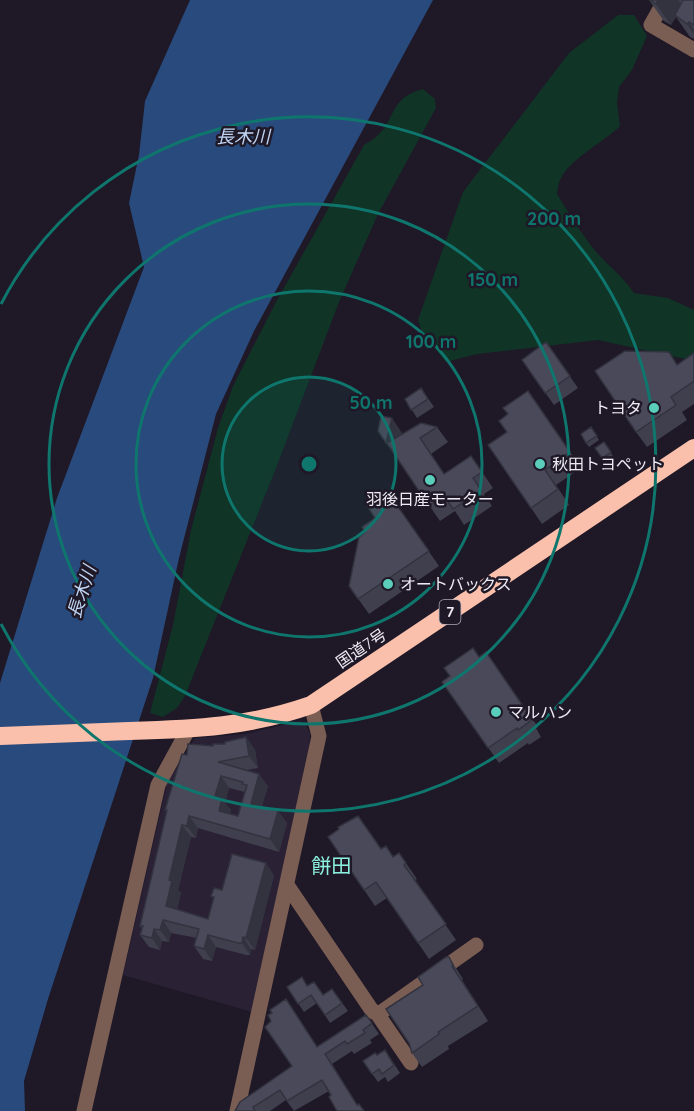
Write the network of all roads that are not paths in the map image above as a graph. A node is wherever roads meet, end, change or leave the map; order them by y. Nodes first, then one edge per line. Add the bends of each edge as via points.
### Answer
1 (665, 0) edge
2 (694, 50) edge
3 (694, 448) edge
4 (311, 705) junction
5 (181, 730) junction
6 (0, 736) edge
7 (287, 885) junction
8 (476, 945) dead end
9 (376, 1012) junction
10 (411, 1063) edge
11 (84, 1111) edge
12 (237, 1111) edge

1 - 2 street via 651,25 680,35
3 - 4 highway, 国道7号 / 7
4 - 5 highway, 国道7号 / 7 via 238,725
4 - 7 street via 319,736
5 - 6 highway, 国道7号 / 7
5 - 11 street via 158,785
7 - 9 street
7 - 12 street
8 - 9 street via 380,1013
9 - 10 street

